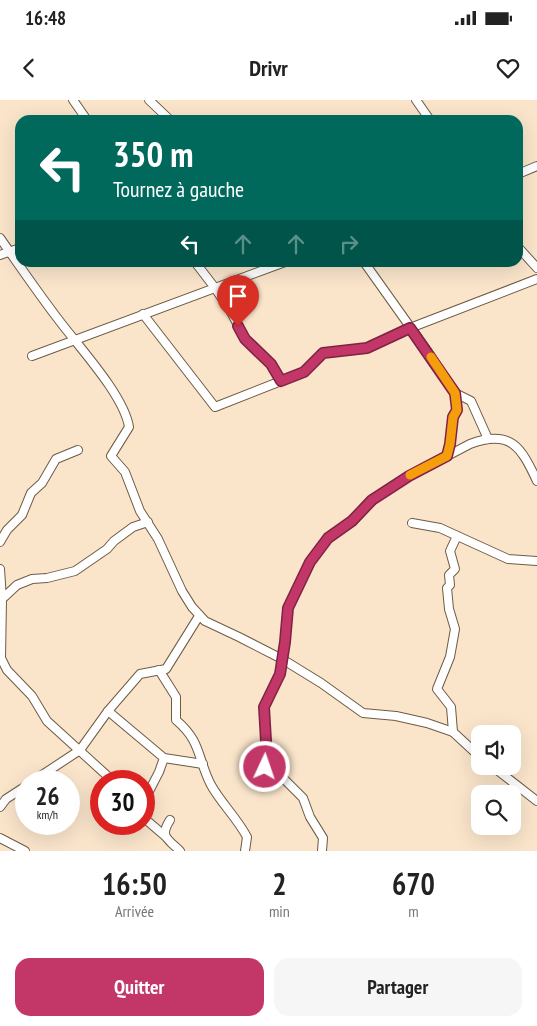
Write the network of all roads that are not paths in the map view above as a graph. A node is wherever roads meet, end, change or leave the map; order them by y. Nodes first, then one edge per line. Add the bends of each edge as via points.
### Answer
1 (73, 100) edge
2 (148, 100) edge
3 (416, 100) edge
4 (84, 115) edge
5 (164, 115) edge
6 (426, 115) edge
7 (536, 168) edge
8 (523, 172) edge
9 (0, 238) edge
10 (15, 249) edge
11 (9, 251) junction
12 (523, 253) edge
13 (0, 255) edge
14 (15, 261) edge
15 (19, 267) edge
16 (199, 267) edge
17 (268, 267) edge
18 (367, 267) edge
19 (537, 268) edge
20 (537, 279) edge
21 (215, 288) junction
22 (143, 314) junction
23 (410, 328) junction
24 (75, 340) junction
25 (32, 356) dead end
26 (281, 381) junction
27 (455, 393) junction
28 (488, 439) junction
29 (78, 450) dead end
30 (447, 456) junction
31 (537, 482) edge
32 (148, 522) junction
33 (412, 523) dead end
34 (457, 536) junction
35 (0, 542) edge
36 (537, 561) edge
37 (0, 569) edge
38 (2, 599) junction
39 (199, 616) junction
40 (282, 659) junction
41 (159, 670) junction
42 (108, 711) junction
43 (453, 732) junction
44 (471, 749) edge
45 (80, 750) junction
46 (164, 758) junction
47 (203, 764) junction
48 (50, 770) edge
49 (101, 770) edge
50 (504, 775) edge
51 (155, 780) edge
52 (15, 793) edge
53 (537, 801) edge
54 (0, 807) edge
55 (170, 820) dead end
56 (155, 827) edge
57 (165, 836) junction
58 (0, 838) edge
59 (26, 851) edge
60 (180, 851) edge
61 (245, 851) edge
62 (322, 851) edge

1 - 4 street
2 - 5 street
3 - 6 street
7 - 8 street
9 - 11 street
10 - 11 street
11 - 13 street
11 - 14 street
12 - 19 street
15 - 24 street
16 - 21 street
17 - 21 street
18 - 23 street
20 - 23 street
21 - 22 street
21 - 26 street via 245,339 271,364
22 - 24 street
22 - 26 street via 215,407
23 - 26 street via 367,348 323,353 304,372
23 - 27 street
24 - 25 street
24 - 32 street via 114,393 128,419 129,427 111,456 125,472 140,511
27 - 28 street via 471,401
27 - 30 street via 457,410
28 - 30 street
28 - 31 street via 500,438 512,443 530,465
29 - 35 street via 56,459 42,483 31,493 22,515
30 - 40 street via 372,500 352,521 322,544 288,608
32 - 38 street via 133,527 75,571 32,579 17,585
32 - 39 street via 182,591
33 - 34 street via 440,528
34 - 36 street via 508,559
34 - 43 street via 450,551 455,569 449,575 450,585 447,588 455,629 450,657 437,689 451,707
37 - 38 street
38 - 45 street via 1,658 7,670 32,696 47,721
39 - 40 street
39 - 41 street via 166,669
40 - 43 street via 362,713 396,716
40 - 62 street via 278,681 264,707 266,741 263,759 265,767 285,780 303,798 323,838
41 - 42 street via 140,674
41 - 47 street via 176,697 176,720 196,742
42 - 45 street
42 - 46 street
43 - 44 street
45 - 48 street
45 - 49 street
46 - 47 street
46 - 51 street
47 - 61 street via 213,788 247,837
50 - 53 street
52 - 54 street
55 - 57 street via 165,827
56 - 57 street
57 - 60 street
58 - 59 street

